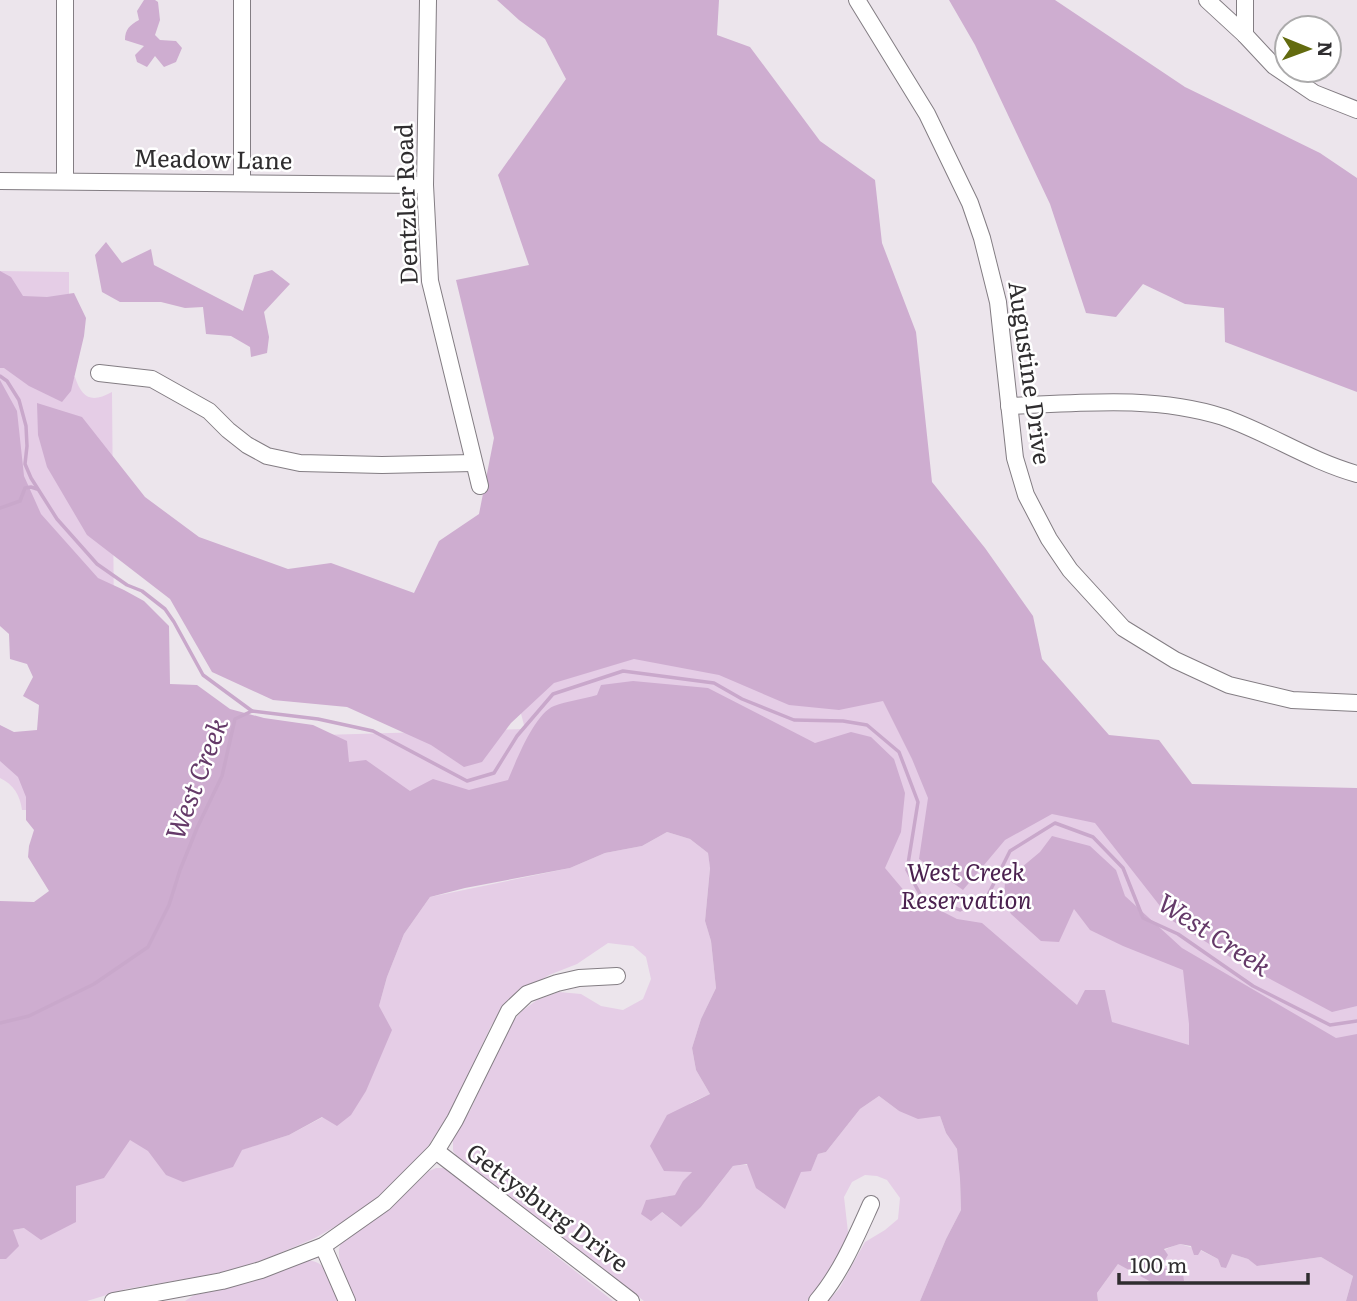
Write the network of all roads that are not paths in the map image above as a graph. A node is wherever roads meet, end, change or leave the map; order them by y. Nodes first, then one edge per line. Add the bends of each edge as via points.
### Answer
1 (65, 0) edge
2 (242, 0) edge
3 (428, 0) edge
4 (857, 0) edge
5 (1208, 0) edge
6 (1245, 0) edge
7 (1245, 34) junction
8 (1357, 110) edge
9 (65, 180) junction
10 (0, 181) edge
11 (242, 183) junction
12 (425, 185) junction
13 (99, 373) dead end
14 (1009, 406) junction
15 (473, 463) junction
16 (1357, 474) edge
17 (480, 486) dead end
18 (1357, 703) edge
19 (617, 976) dead end
20 (436, 1151) junction
21 (872, 1204) dead end
22 (323, 1246) junction
23 (172, 1296) edge
24 (113, 1301) edge
25 (347, 1301) edge
26 (631, 1301) edge
27 (817, 1301) edge

1 - 9 street
2 - 11 street
3 - 12 street, Dentzler Road
4 - 14 street, Augustine Drive via 928,114 970,203 998,302
5 - 7 street
6 - 7 street
7 - 8 street via 1274,66 1314,93
9 - 10 street, Meadow Lane
9 - 11 street, Meadow Lane
11 - 12 street, Meadow Lane
12 - 15 street, Dentzler Road via 430,281
13 - 15 street via 152,379 209,411 247,445 267,456 300,463
14 - 16 street via 1156,403 1207,412
14 - 18 street, Augustine Drive via 1015,458 1026,495 1070,570 1124,628 1175,660 1229,685 1292,701
15 - 17 street, Dentzler Road
19 - 20 street via 557,983 527,995 509,1011
20 - 22 street via 384,1203
20 - 26 street, Gettysburg Drive
21 - 27 street via 850,1250
22 - 23 street
22 - 25 street
23 - 24 street via 137,1295

